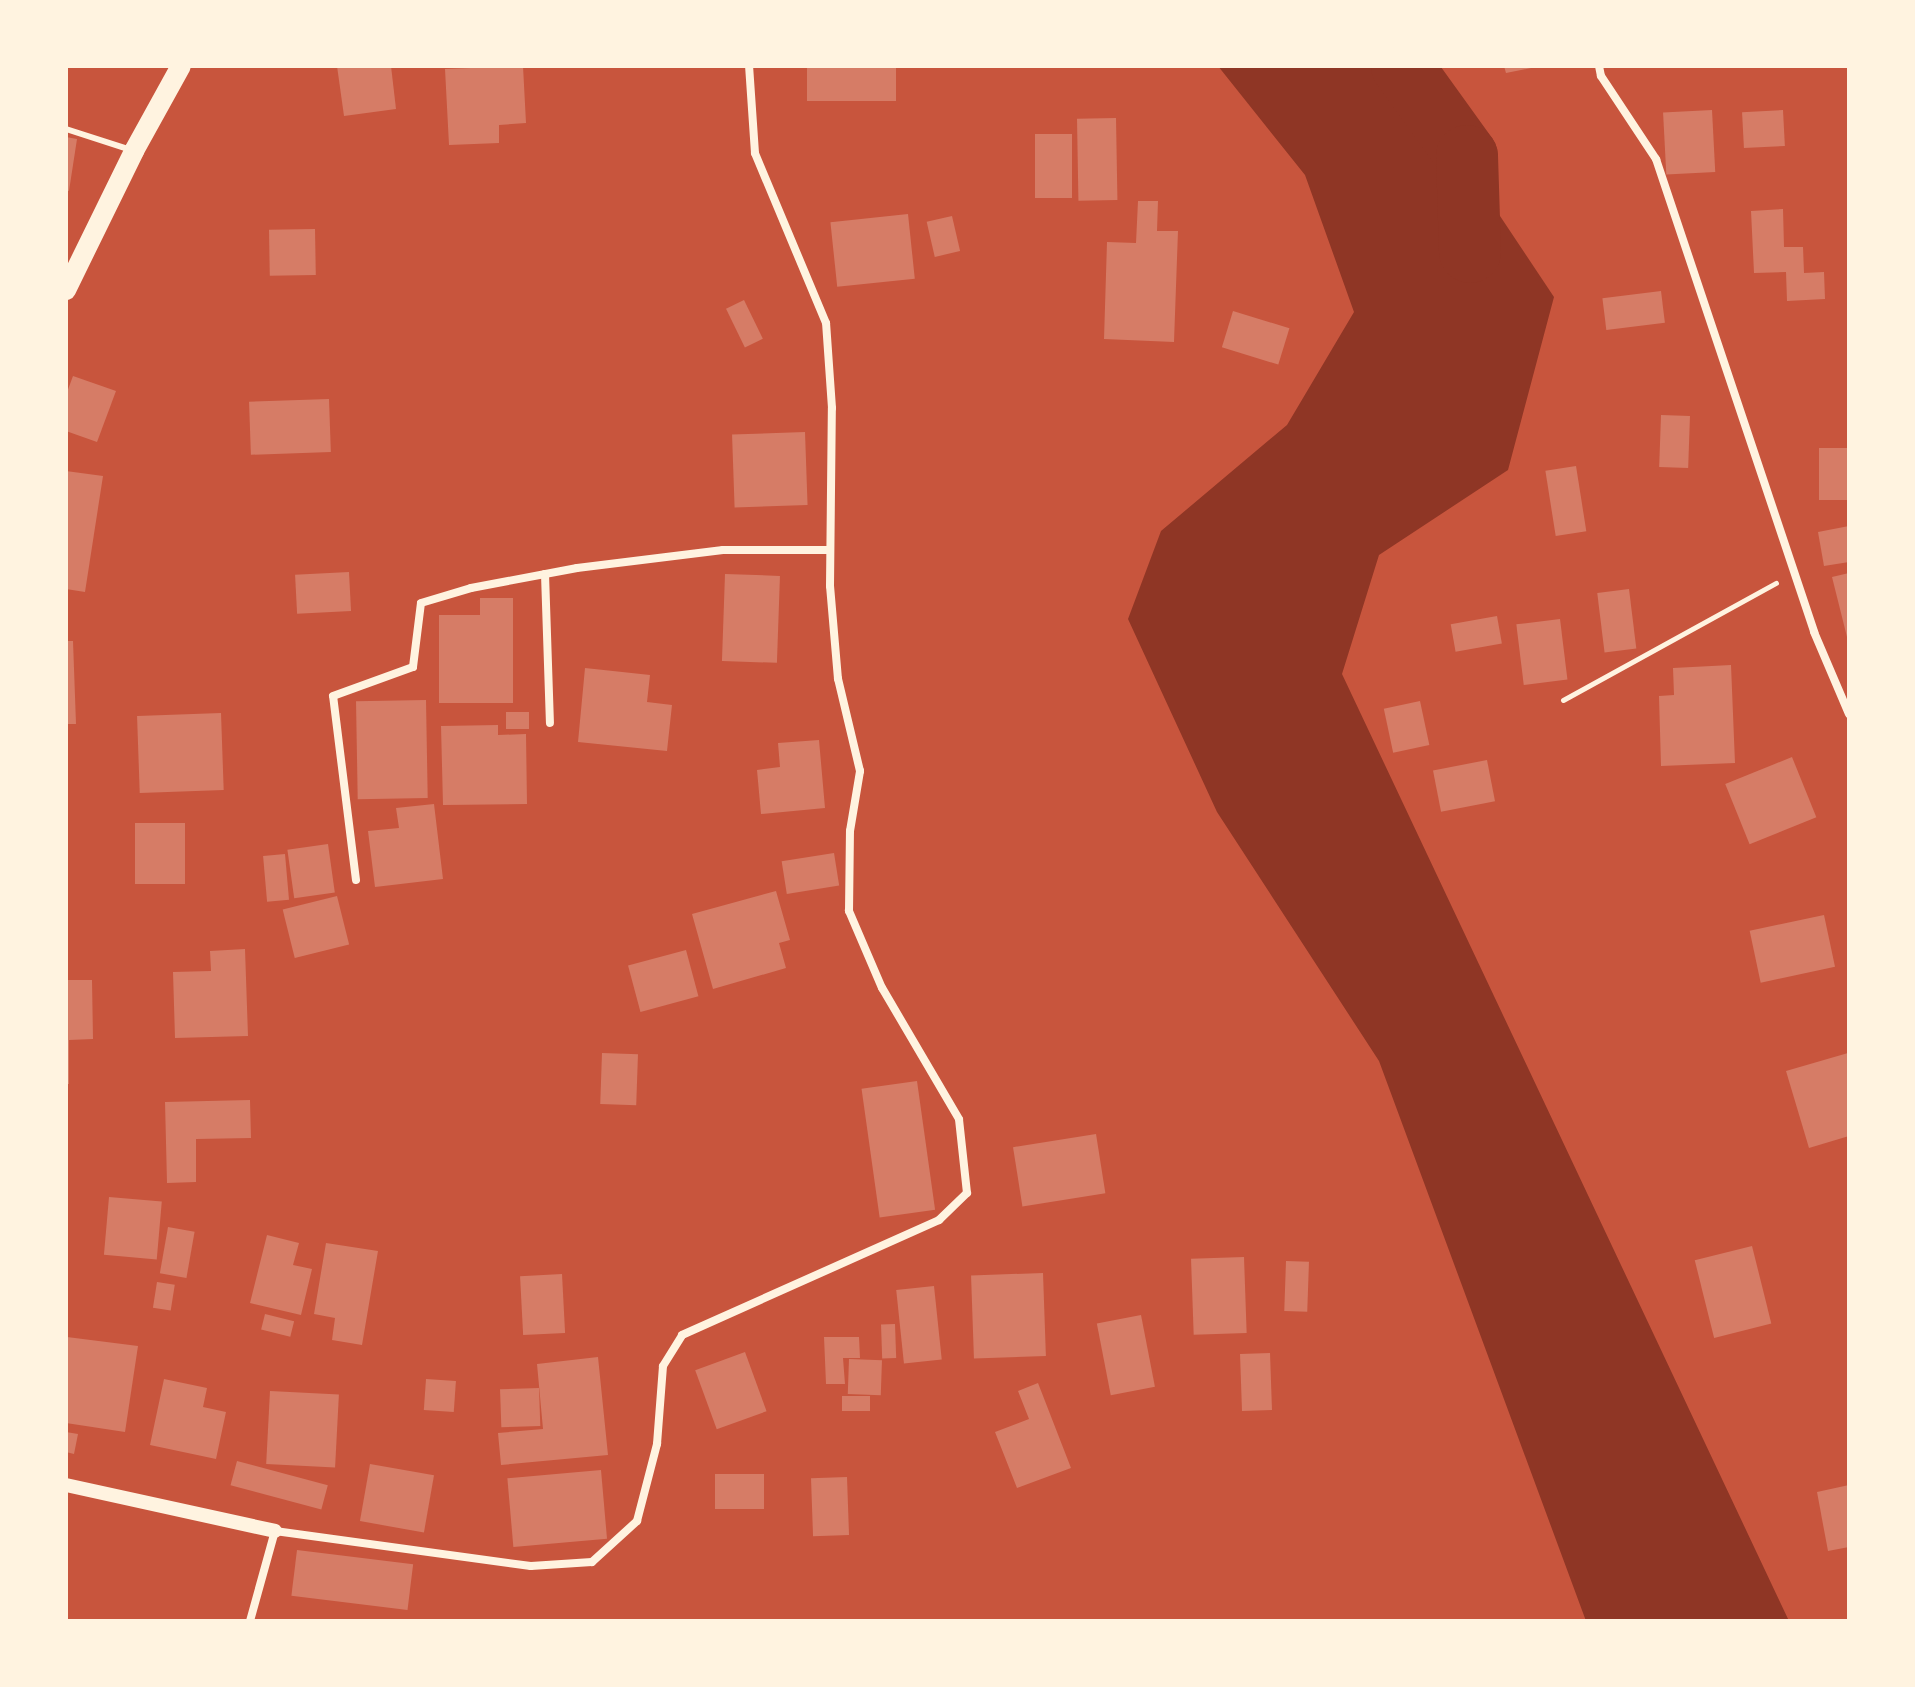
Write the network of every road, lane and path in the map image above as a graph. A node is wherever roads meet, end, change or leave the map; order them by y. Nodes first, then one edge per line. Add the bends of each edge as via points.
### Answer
1 (181, 66) edge
2 (749, 66) edge
3 (1599, 66) edge
4 (66, 129) edge
5 (134, 151) junction
6 (66, 290) edge
7 (830, 550) junction
8 (1795, 573) junction
9 (545, 574) junction
10 (1563, 700) dead end
11 (1847, 704) edge
12 (1849, 714) edge
13 (550, 723) dead end
14 (356, 880) dead end
15 (66, 1485) edge
16 (275, 1531) junction
17 (250, 1621) edge

1 - 5 main road
2 - 7 street via 755,153 826,323 832,408
3 - 8 street via 1656,159
4 - 5 lane
5 - 6 main road
7 - 9 street via 723,550
7 - 16 street via 838,679 860,771 850,831 849,911 882,988 959,1119 967,1193 939,1220 682,1335 663,1366 657,1444 637,1521 592,1562 531,1566
8 - 10 path
8 - 11 street
9 - 13 street
9 - 14 street via 421,603 413,667 333,696
11 - 12 street
15 - 16 street
16 - 17 street

